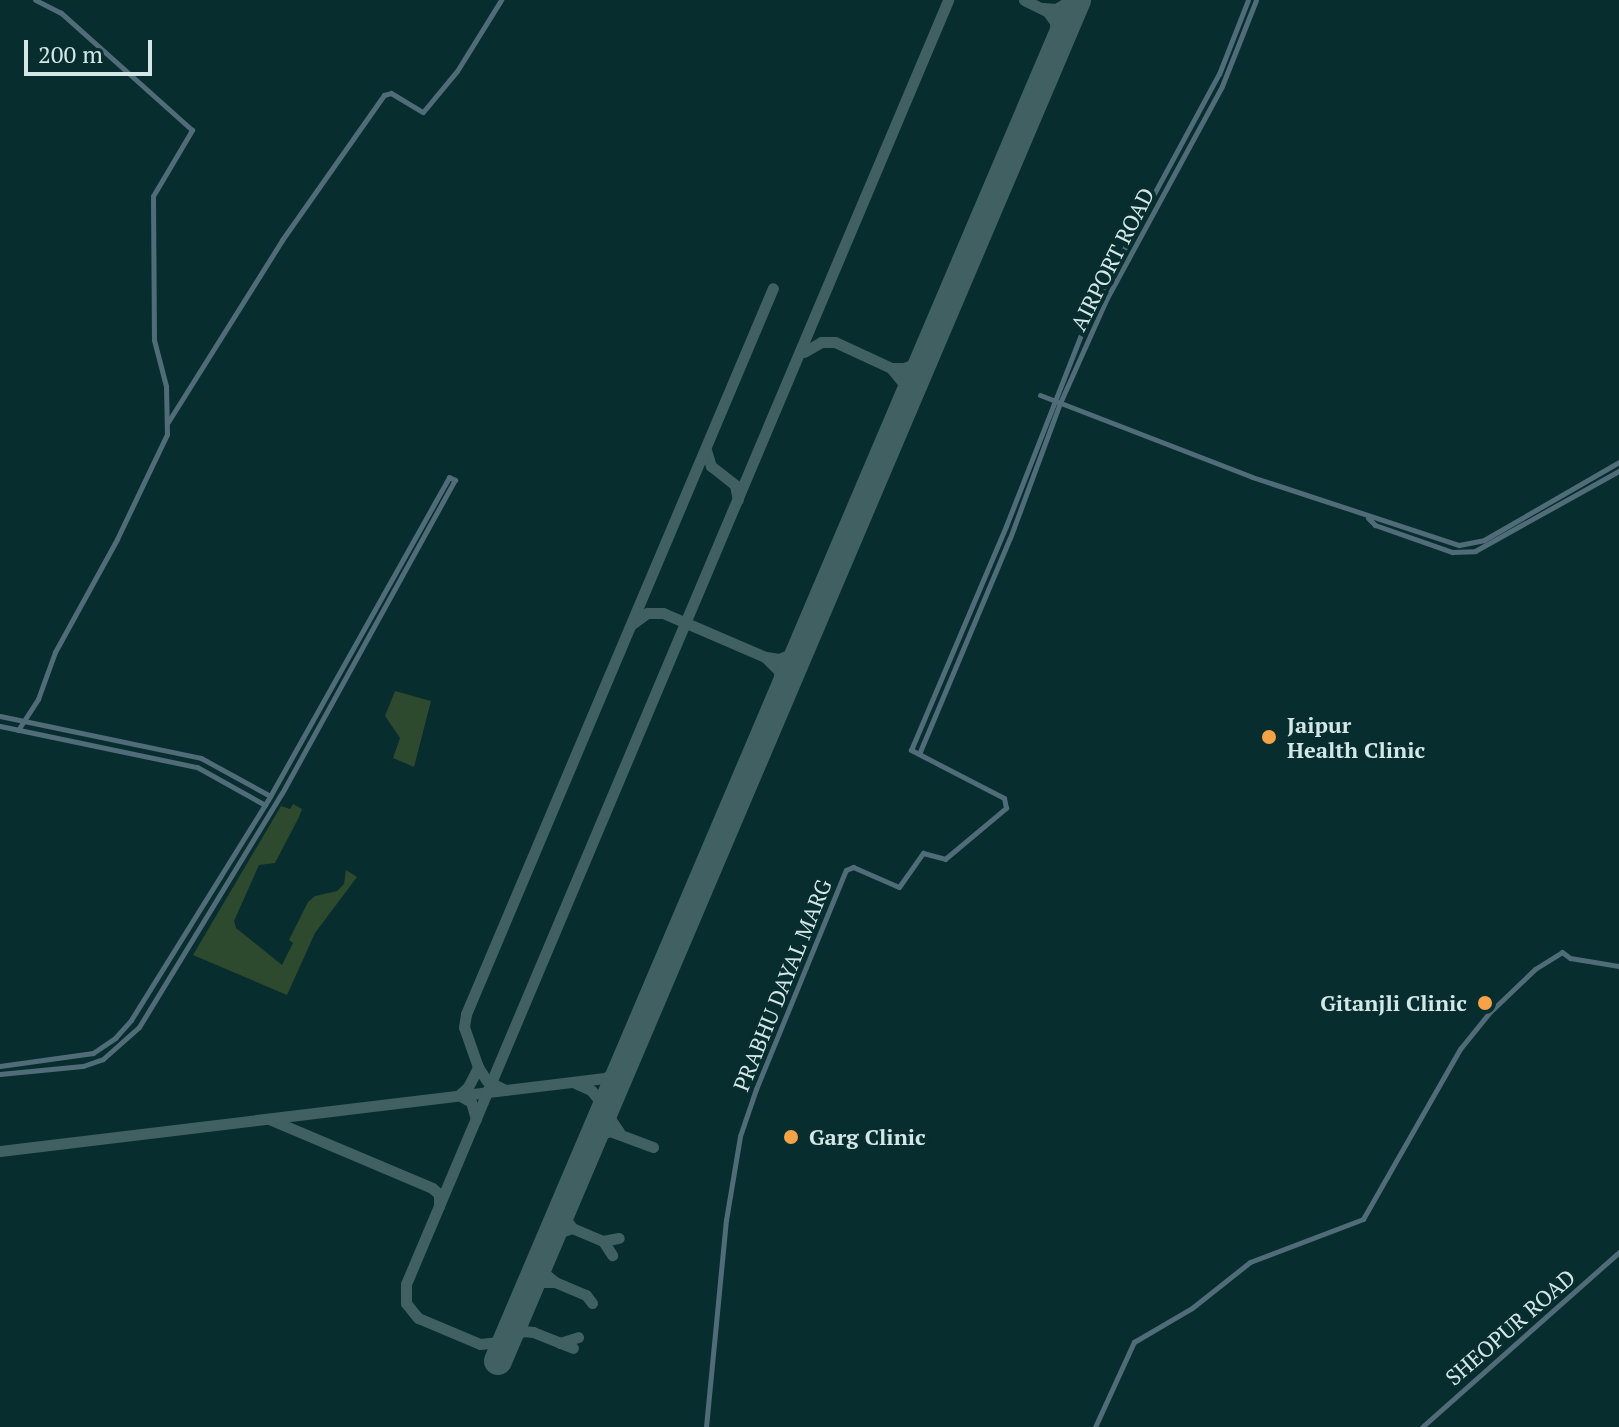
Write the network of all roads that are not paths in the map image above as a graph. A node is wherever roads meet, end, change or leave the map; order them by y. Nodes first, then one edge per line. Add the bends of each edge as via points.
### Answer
1 (35, 0) edge
2 (501, 0) edge
3 (1248, 0) edge
4 (1256, 0) edge
5 (1040, 395) dead end
6 (1053, 400) junction
7 (1060, 403) junction
8 (168, 423) junction
9 (1619, 462) edge
10 (1619, 471) edge
11 (1368, 518) junction
12 (0, 716) edge
13 (24, 722) junction
14 (0, 726) edge
15 (18, 730) junction
16 (911, 750) joint
17 (919, 754) junction
18 (267, 800) junction
19 (275, 804) junction
20 (195, 922) junction
21 (202, 926) junction
22 (1619, 966) edge
23 (154, 984) junction
24 (163, 989) junction
25 (0, 1066) edge
26 (0, 1074) edge
27 (1619, 1252) edge
28 (706, 1427) edge
29 (1095, 1427) edge
30 (1422, 1427) edge

1 - 8 street via 61,13 192,130 153,196 154,340 166,386
2 - 8 street via 457,71 423,112 391,93 384,95 282,240
3 - 6 street, AIRPORT ROAD via 1219,74 1089,314
4 - 7 street, AIRPORT ROAD via 1222,86 1107,298
5 - 6 street
6 - 7 street
6 - 16 street, AIRPORT ROAD
7 - 11 street
7 - 17 street, AIRPORT ROAD
8 - 13 street via 154,467 55,652
9 - 11 street via 1472,544 1453,544
10 - 11 street via 1475,551 1452,552
12 - 13 street
13 - 15 street
13 - 18 street via 201,758
14 - 15 street
15 - 18 street via 197,767
16 - 17 street, PRABHU DAYAL MARG
17 - 28 street, PRABHU DAYAL MARG via 1004,798 1006,808 945,859 923,853 899,887 853,867 846,870 740,1136 720,1268
18 - 19 street
18 - 19 street via 449,477 455,480
18 - 20 street
19 - 21 street
20 - 21 street
20 - 23 street
21 - 24 street
22 - 29 street via 1562,952 1535,969 1460,1049 1363,1219 1260,1256 1192,1308 1134,1342
23 - 24 street
23 - 25 street via 115,1038 93,1053
24 - 26 street via 139,1027 103,1059 83,1066
27 - 30 street, SHEOPUR ROAD

